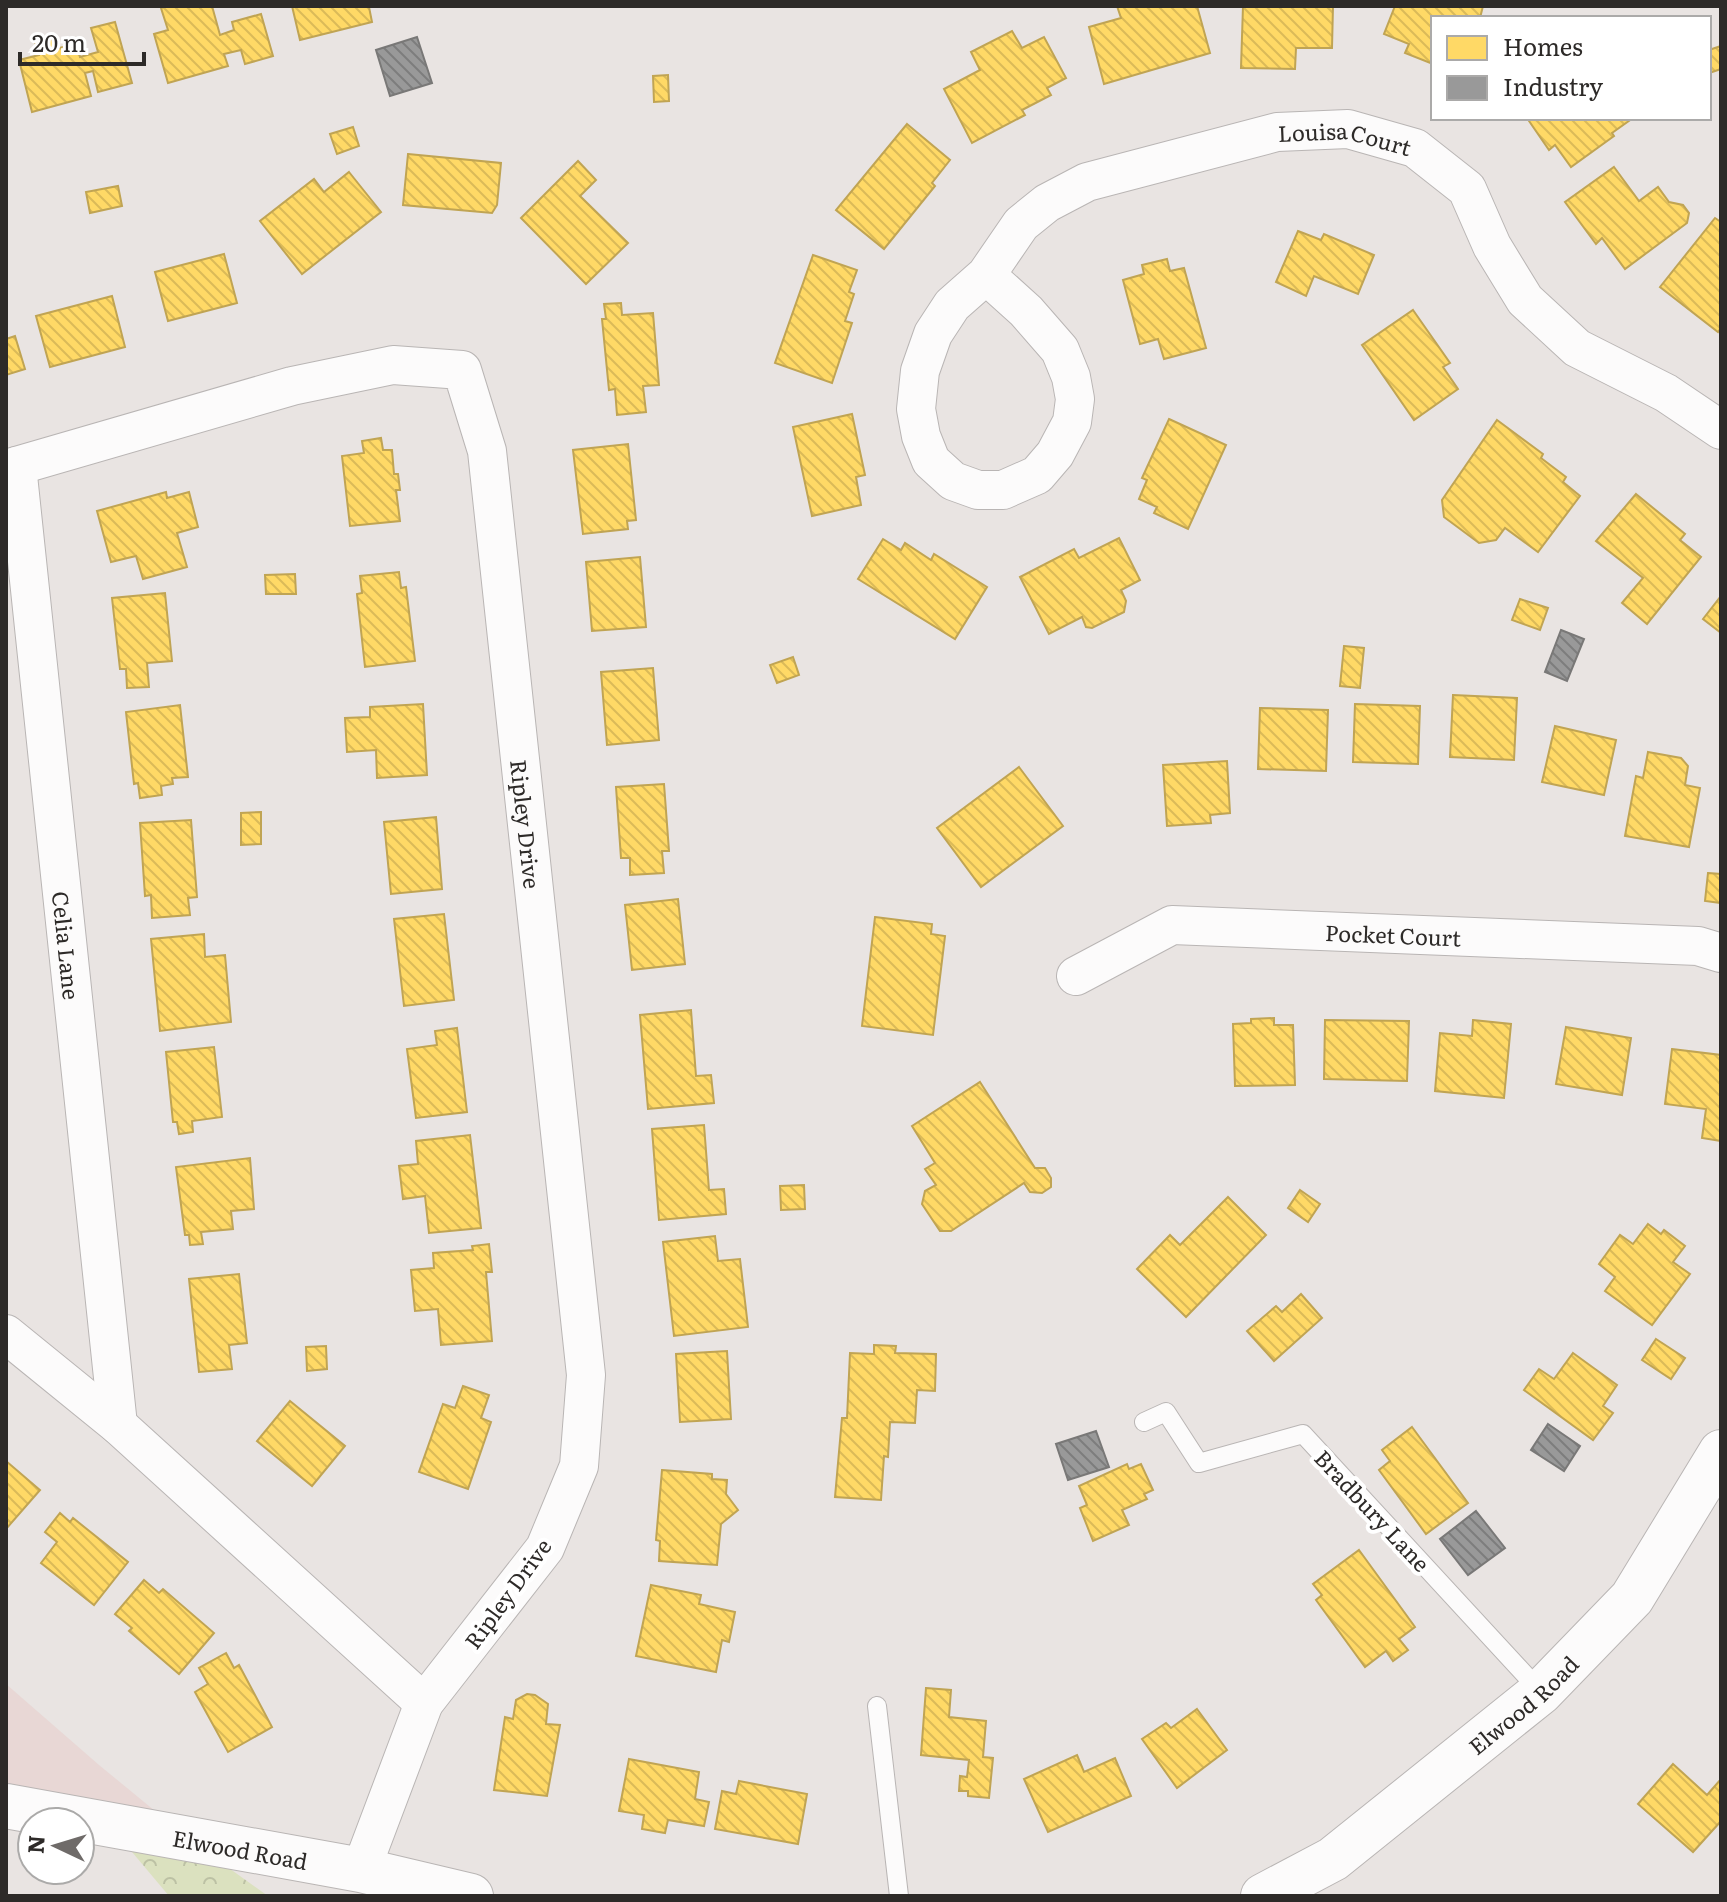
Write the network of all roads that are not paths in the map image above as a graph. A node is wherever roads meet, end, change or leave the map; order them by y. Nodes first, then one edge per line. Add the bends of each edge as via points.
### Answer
1 (986, 275) junction
2 (1721, 430) edge
3 (11, 467) edge
4 (1721, 953) edge
5 (1076, 976) dead end
6 (6, 1334) edge
7 (1144, 1422) dead end
8 (118, 1425) junction
9 (1721, 1452) edge
10 (1541, 1692) junction
11 (424, 1703) junction
12 (877, 1706) dead end
13 (6, 1806) edge
14 (361, 1870) junction
15 (471, 1896) edge
16 (899, 1896) edge
17 (1263, 1896) edge

1 - 1 street, Louisa Court via 952,305 933,334 920,371 916,409 931,461 953,481 978,490 1003,490 1037,475 1055,454 1072,422 1075,399 1060,350
1 - 2 street, Louisa Court via 1021,224 1087,182 1277,132 1348,129 1415,148 1467,189 1492,246 1525,300 1577,348 1666,393
3 - 8 street, Celia Lane
3 - 11 street, Ripley Drive via 292,386 393,365 462,370 487,451 586,1375 579,1466 545,1548
4 - 5 street, Pocket Court via 1698,946 1172,925
6 - 8 street
7 - 10 lane, Bradbury Lane via 1166,1412 1199,1463 1303,1434
8 - 11 street
9 - 10 main road, Elwood Road via 1632,1598
10 - 17 main road, Elwood Road via 1333,1859
11 - 14 street, Ripley Drive
12 - 16 lane
13 - 14 main road, Elwood Road
14 - 15 main road, Elwood Road

